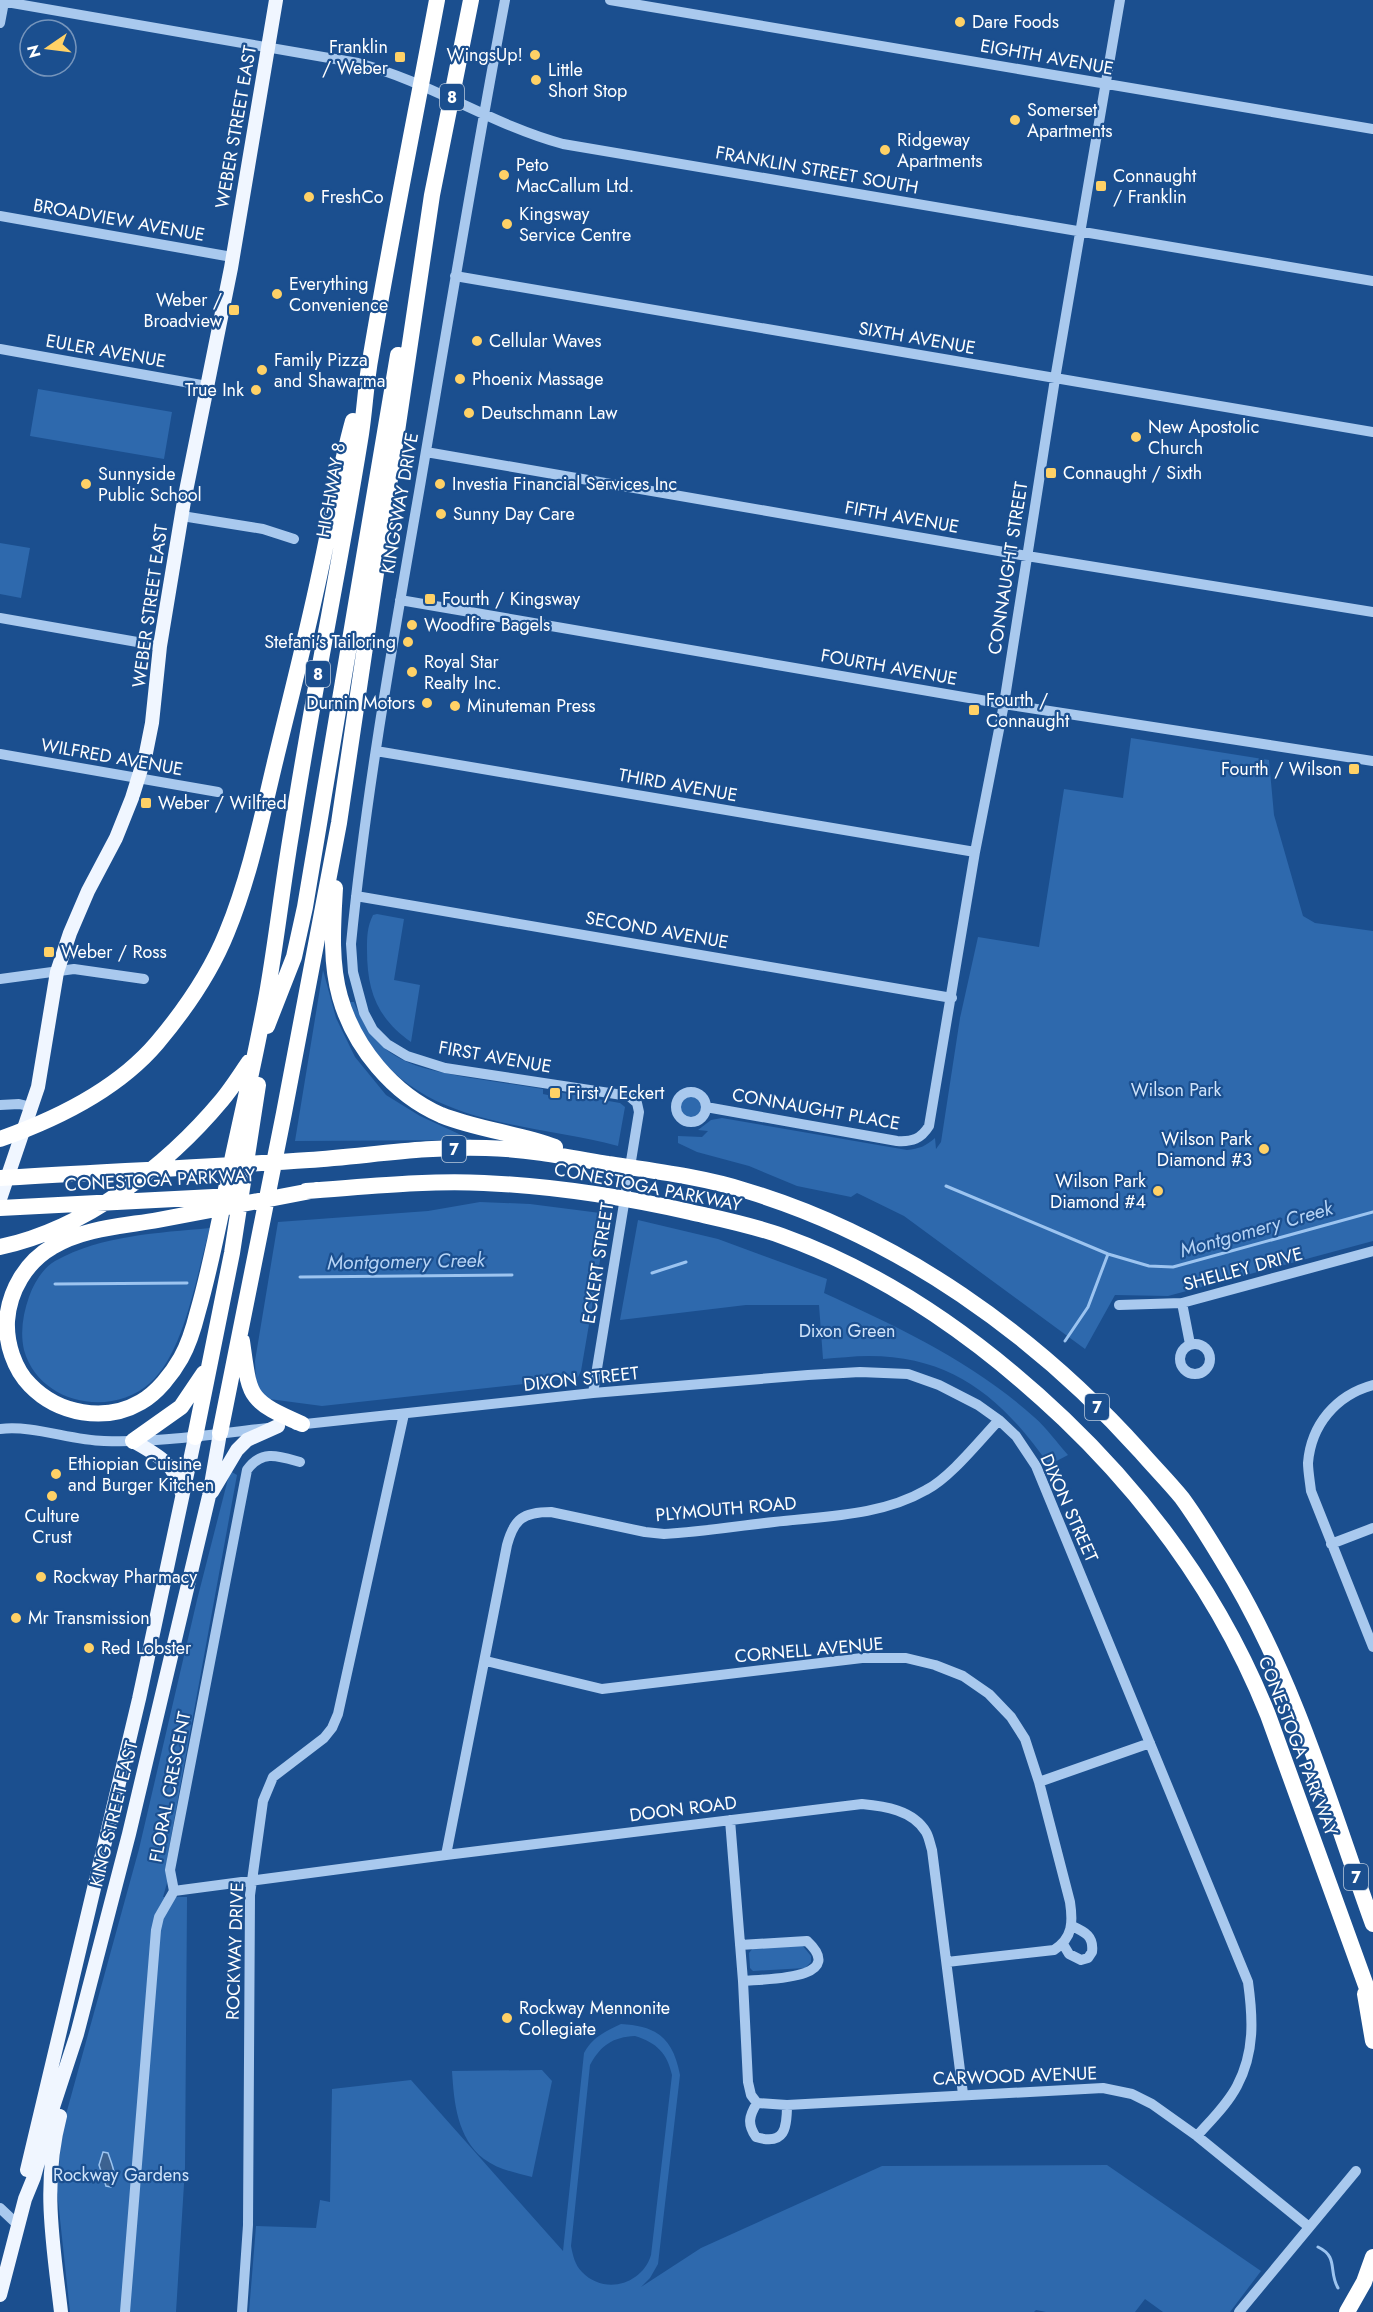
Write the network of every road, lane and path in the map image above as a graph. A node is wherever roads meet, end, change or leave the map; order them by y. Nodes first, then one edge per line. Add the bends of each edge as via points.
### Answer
1 (276, 0) edge
2 (437, 0) edge
3 (471, 0) edge
4 (505, 0) edge
5 (610, 0) edge
6 (1120, 0) edge
7 (2, 1) edge
8 (0, 23) edge
9 (269, 46) junction
10 (1105, 84) junction
11 (482, 115) junction
12 (1373, 129) edge
13 (432, 195) junction
14 (0, 216) edge
15 (1081, 231) junction
16 (232, 257) junction
17 (455, 276) junction
18 (1373, 281) edge
19 (0, 349) edge
20 (370, 360) junction
21 (1055, 379) junction
22 (207, 386) junction
23 (1373, 432) edge
24 (426, 452) junction
25 (182, 516) junction
26 (294, 539) dead end
27 (1027, 555) junction
28 (400, 600) junction
29 (1373, 612) edge
30 (0, 618) edge
31 (160, 646) junction
32 (1004, 704) junction
33 (376, 751) junction
34 (0, 754) edge
35 (1373, 761) edge
36 (138, 778) junction
37 (218, 792) dead end
38 (339, 823) junction
39 (975, 852) junction
40 (356, 896) junction
41 (57, 972) junction
42 (0, 979) edge
43 (144, 980) dead end
44 (268, 988) junction
45 (952, 998) junction
46 (364, 1013) joint
47 (637, 1103) joint
48 (0, 1105) edge
49 (32, 1107) junction
50 (706, 1107) dead end
51 (919, 1137) joint
52 (0, 1139) edge
53 (595, 1161) junction
54 (0, 1178) edge
55 (0, 1199) edge
56 (192, 1206) junction
57 (0, 1208) edge
58 (0, 1247) edge
59 (1373, 1251) edge
60 (1182, 1303) junction
61 (1119, 1305) dead end
62 (240, 1328) junction
63 (1190, 1344) dead end
64 (210, 1364) junction
65 (1373, 1385) edge
66 (593, 1393) junction
67 (404, 1414) junction
68 (999, 1420) junction
69 (302, 1424) junction
70 (278, 1426) junction
71 (0, 1429) edge
72 (220, 1433) junction
73 (195, 1437) junction
74 (133, 1441) junction
75 (300, 1462) dead end
76 (182, 1496) junction
77 (209, 1496) junction
78 (1373, 1528) edge
79 (1331, 1544) junction
80 (1373, 1647) edge
81 (486, 1661) junction
82 (1150, 1743) junction
83 (1039, 1782) junction
84 (730, 1820) junction
85 (1340, 1830) junction
86 (446, 1855) junction
87 (252, 1882) junction
88 (174, 1891) junction
89 (1373, 1903) edge
90 (1373, 1924) edge
91 (1072, 1926) junction
92 (1063, 1944) junction
93 (740, 1945) junction
94 (947, 1962) junction
95 (1361, 1973) junction
96 (743, 1981) junction
97 (1373, 2006) edge
98 (77, 2034) junction
99 (1373, 2041) edge
100 (963, 2094) junction
101 (757, 2103) junction
102 (787, 2105) junction
103 (1197, 2136) junction
104 (1356, 2171) dead end
105 (25, 2199) junction
106 (0, 2208) edge
107 (18, 2225) junction
108 (1309, 2227) junction
109 (1373, 2258) edge
110 (0, 2295) edge
111 (61, 2312) edge
112 (125, 2312) edge
113 (242, 2312) edge
114 (1239, 2312) edge
115 (1347, 2312) edge

1 - 9 main road, WEBER STREET EAST
2 - 20 highway, HIGHWAY 8 / 8
3 - 13 highway, 8
4 - 11 street, KINGSWAY DRIVE
5 - 10 street, EIGHTH AVENUE
6 - 10 street, CONNAUGHT STREET
7 - 8 street
7 - 9 street, FRANKLIN STREET SOUTH
9 - 11 street, FRANKLIN STREET SOUTH via 358,63 407,79
9 - 16 main road, WEBER STREET EAST
10 - 12 street, EIGHTH AVENUE
10 - 15 street, CONNAUGHT STREET
11 - 15 street, FRANKLIN STREET SOUTH via 563,144
11 - 17 street, KINGSWAY DRIVE
13 - 38 highway, 8
13 - 58 highway via 393,379 305,907 294,957 274,1011 252,1058 223,1099 179,1146 128,1187 77,1219
14 - 16 street, BROADVIEW AVENUE
15 - 18 street, FRANKLIN STREET SOUTH
15 - 21 street, CONNAUGHT STREET
16 - 22 main road, WEBER STREET EAST
17 - 21 street, SIXTH AVENUE
17 - 24 street, KINGSWAY DRIVE
19 - 22 street, EULER AVENUE
20 - 44 highway, HIGHWAY 8 / 8 via 362,431 292,825
20 - 52 highway via 350,430 312,610 258,832 226,934 184,1008 155,1045 124,1073 71,1110
21 - 23 street, SIXTH AVENUE
21 - 27 street, CONNAUGHT STREET
22 - 25 main road, WEBER STREET EAST
24 - 27 street, FIFTH AVENUE
24 - 28 street, KINGSWAY DRIVE
25 - 26 street via 263,529
25 - 31 main road, WEBER STREET EAST
27 - 29 street, FIFTH AVENUE
27 - 32 street, CONNAUGHT STREET
28 - 32 street, FOURTH AVENUE
28 - 33 street, KINGSWAY DRIVE
30 - 31 street
31 - 36 main road, WEBER STREET EAST via 152,723
32 - 35 street, FOURTH AVENUE
32 - 39 street, CONNAUGHT STREET
33 - 39 street, THIRD AVENUE
33 - 40 street, KINGSWAY DRIVE
34 - 36 street, WILFRED AVENUE
36 - 37 street, WILFRED AVENUE
36 - 41 main road, WEBER STREET EAST via 116,838 70,933
38 - 53 highway via 334,964 340,997 372,1060 414,1100 439,1114 546,1143
38 - 62 highway
39 - 45 street, CONNAUGHT STREET
40 - 45 street, SECOND AVENUE
40 - 46 street, KINGSWAY DRIVE via 351,944 353,972
41 - 42 street
41 - 43 street via 74,969
41 - 49 main road, WEBER STREET EAST
44 - 56 highway via 211,1263 184,1354 154,1392 124,1409 81,1413 35,1390 16,1365 7,1327 15,1289 24,1272 40,1255 76,1236
44 - 64 highway via 245,1181
45 - 51 street, CONNAUGHT STREET via 929,1126
46 - 47 street, FIRST AVENUE via 373,1030 407,1056 445,1068 629,1096
47 - 66 street, ECKERT STREET via 639,1112
48 - 49 street
49 - 55 main road, WEBER STREET EAST
50 - 51 street, CONNAUGHT PLACE via 897,1141
53 - 54 highway, CONESTOGA PARKWAY / 7 via 485,1148 420,1149 312,1160
53 - 85 highway, CONESTOGA PARKWAY / 7 via 746,1190 802,1210 875,1244 944,1283 1064,1374 1182,1498 1235,1581 1301,1719
56 - 57 highway, CONESTOGA PARKWAY / 7
56 - 95 highway, CONESTOGA PARKWAY / 7 via 316,1190 482,1183 545,1187 665,1206 782,1236 912,1299 985,1349 1096,1450 1153,1514 1209,1594 1251,1672
59 - 60 street, SHELLEY DRIVE
60 - 61 street, SHELLEY DRIVE
60 - 63 street
62 - 69 highway via 248,1386 253,1395 270,1410
62 - 72 highway
64 - 73 highway
64 - 74 highway via 182,1407
65 - 79 street via 1337,1402 1316,1429 1308,1464 1311,1491
66 - 67 street, DIXON STREET
66 - 68 street, DIXON STREET via 860,1372 908,1374 969,1400
67 - 69 street, DIXON STREET
67 - 87 street, ROCKWAY DRIVE via 338,1714 324,1738 273,1778 264,1801
68 - 81 street, PLYMOUTH ROAD via 928,1490 878,1509 664,1534 551,1512 526,1515 511,1529
68 - 82 street, DIXON STREET via 1016,1436 1036,1466
69 - 70 street, DIXON STREET
70 - 72 street, DIXON STREET
70 - 77 main road via 247,1440 237,1450
71 - 74 street, DIXON STREET via 16,1427 68,1437
72 - 73 street, DIXON STREET
72 - 77 main road, KING STREET EAST
73 - 74 street, DIXON STREET
73 - 76 main road, KING STREET EAST
74 - 76 main road via 160,1455 179,1479
75 - 88 street, FLORAL CRESCENT via 275,1454 251,1464 247,1470 170,1870
76 - 105 main road, KING STREET EAST via 136,1710 29,2162
77 - 98 main road, KING STREET EAST
78 - 79 street
79 - 80 street
81 - 83 street, CORNELL AVENUE via 602,1689 862,1658 906,1658 963,1676 989,1694 1025,1739
81 - 86 street, PLYMOUTH ROAD
82 - 83 street
82 - 103 street, DIXON STREET via 1248,1982 1253,2019 1250,2052 1238,2085
83 - 91 street, CORNELL AVENUE via 1070,1902
84 - 86 street, DOON ROAD
84 - 93 street
84 - 94 street, DOON ROAD via 862,1804 894,1809 909,1816 926,1832 932,1850
85 - 89 highway
85 - 90 highway, CONESTOGA PARKWAY / 7
86 - 87 street, DOON ROAD
87 - 88 street, DOON ROAD
87 - 113 street, ROCKWAY DRIVE via 248,2225
88 - 112 street via 156,1930
91 - 92 street
91 - 92 street via 1091,1938 1092,1952 1081,1960 1069,1954
92 - 94 street via 1053,1950
93 - 96 street
93 - 96 street via 807,1941 818,1956 811,1971 800,1976
94 - 100 street, DOON ROAD
95 - 97 highway, CONESTOGA PARKWAY / 7
95 - 99 highway
96 - 101 street via 747,2082
98 - 105 main road, KING STREET EAST
98 - 111 main road via 49,2181
100 - 102 street, CARWOOD AVENUE
100 - 103 street, CARWOOD AVENUE via 1103,2088 1142,2099
101 - 102 street, CARWOOD AVENUE
101 - 102 street via 749,2121 756,2137 764,2139 780,2136 785,2130
103 - 108 street, CARWOOD AVENUE
104 - 108 street
105 - 107 main road, KING STREET EAST
106 - 107 street
107 - 110 main road, KING STREET EAST
108 - 114 street
109 - 115 highway

